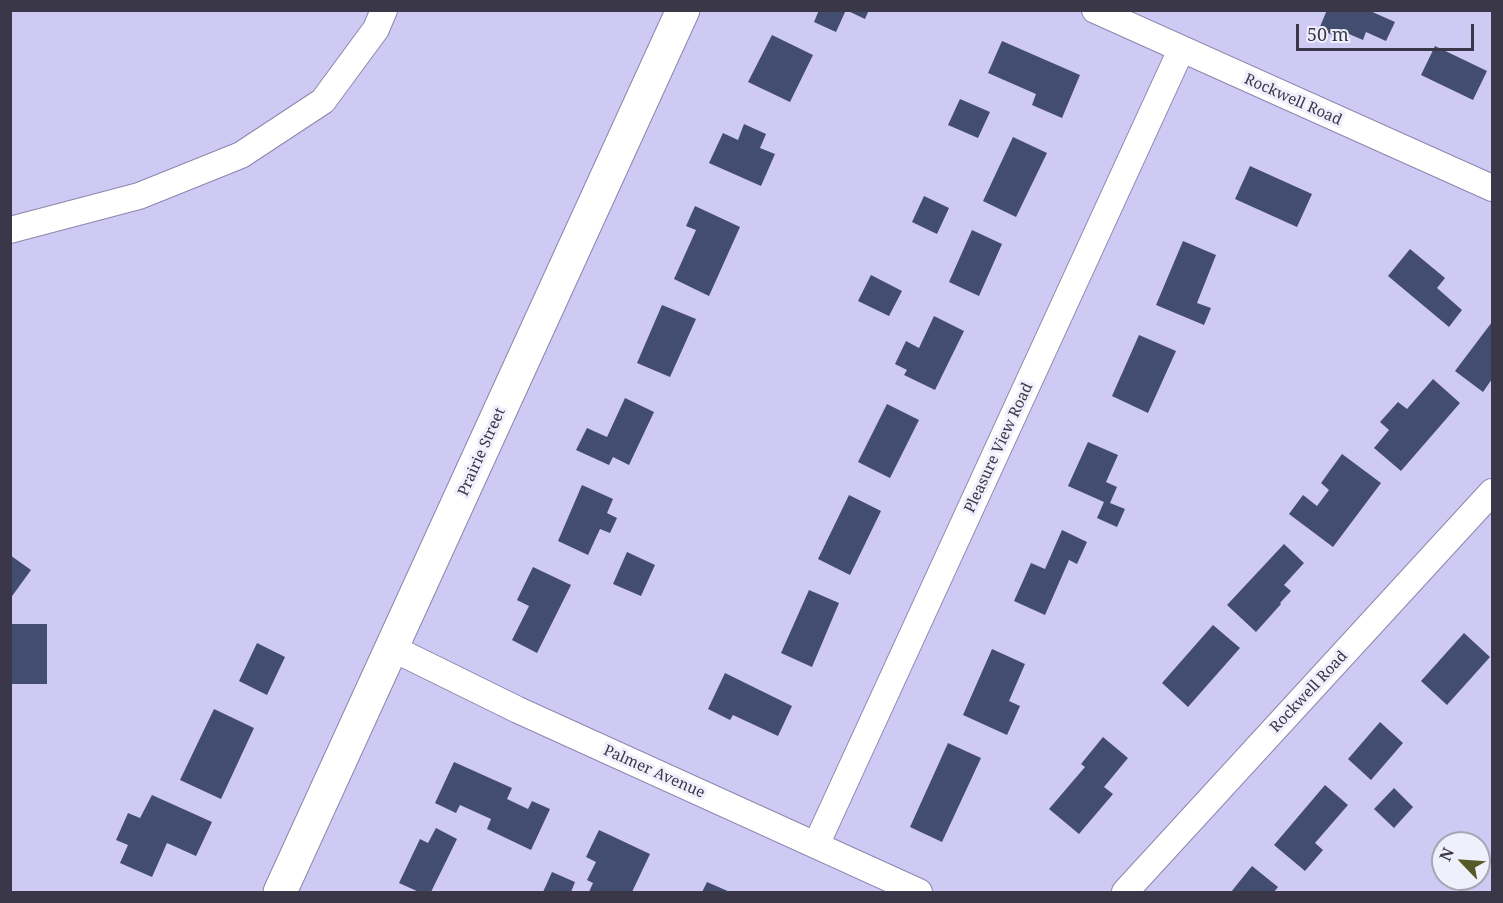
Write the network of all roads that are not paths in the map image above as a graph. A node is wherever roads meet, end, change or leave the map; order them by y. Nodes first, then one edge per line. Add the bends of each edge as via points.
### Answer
1 (384, 10) edge
2 (683, 10) edge
3 (1095, 10) edge
4 (1181, 50) junction
5 (1492, 188) edge
6 (10, 230) edge
7 (1492, 492) edge
8 (392, 648) junction
9 (816, 845) junction
10 (280, 892) edge
11 (919, 892) edge
12 (1125, 892) edge

1 - 6 street via 376,29 323,101 241,155 139,196
2 - 8 street, Prairie Street
3 - 4 street, Rockwell Road
4 - 5 street, Rockwell Road
4 - 9 street, Pleasure View Road
7 - 12 street, Rockwell Road
8 - 9 street, Palmer Avenue via 518,710
8 - 10 street, Prairie Street
9 - 11 street, Palmer Avenue

